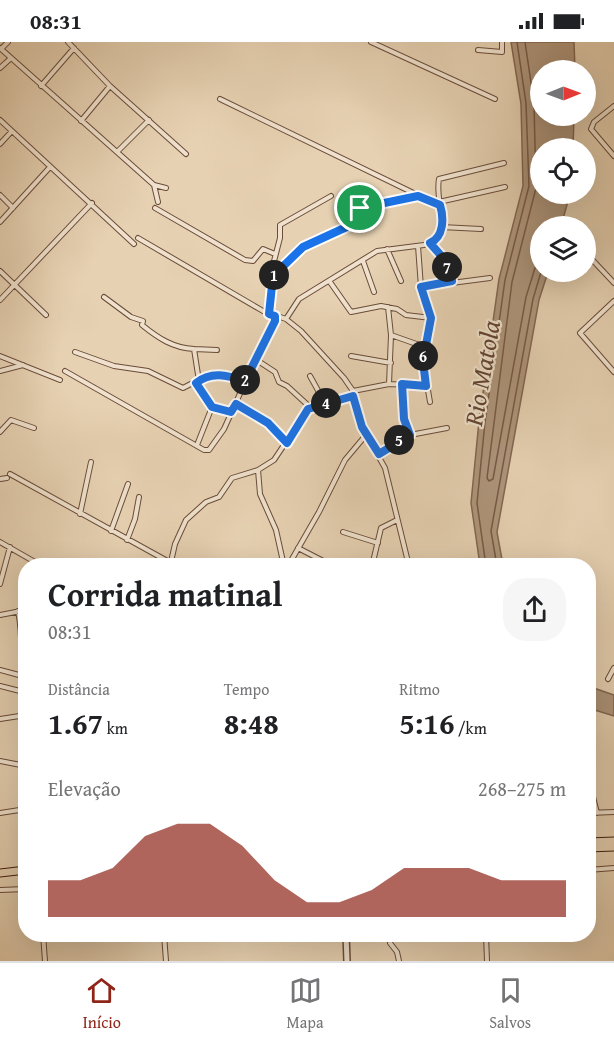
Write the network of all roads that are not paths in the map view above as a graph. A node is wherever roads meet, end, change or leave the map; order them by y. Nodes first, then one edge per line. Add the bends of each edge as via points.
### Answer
1 (8, 42) edge
2 (68, 42) edge
3 (371, 42) edge
4 (502, 42) edge
5 (74, 48) junction
6 (1, 49) edge
7 (478, 50) dead end
8 (10, 58) junction
9 (0, 68) edge
10 (41, 86) junction
11 (110, 86) junction
12 (220, 99) dead end
13 (495, 99) dead end
14 (614, 106) edge
15 (0, 120) edge
16 (149, 120) junction
17 (81, 121) junction
18 (12, 131) junction
19 (0, 144) edge
20 (117, 152) junction
21 (186, 154) dead end
22 (614, 156) edge
23 (504, 163) dead end
24 (50, 167) junction
25 (154, 184) junction
26 (505, 186) dead end
27 (166, 188) dead end
28 (0, 195) edge
29 (330, 196) dead end
30 (418, 196) junction
31 (158, 202) dead end
32 (439, 202) junction
33 (92, 203) junction
34 (13, 208) junction
35 (155, 208) dead end
36 (0, 222) edge
37 (441, 227) junction
38 (482, 229) dead end
39 (138, 238) dead end
40 (430, 243) junction
41 (134, 244) dead end
42 (418, 246) junction
43 (387, 249) junction
44 (275, 254) junction
45 (363, 261) junction
46 (596, 264) edge
47 (0, 271) edge
48 (273, 276) junction
49 (490, 278) dead end
50 (401, 281) dead end
51 (452, 281) junction
52 (330, 282) junction
53 (614, 283) edge
54 (15, 284) junction
55 (421, 287) junction
56 (374, 292) dead end
57 (104, 297) dead end
58 (0, 300) edge
59 (614, 301) edge
60 (388, 307) junction
61 (269, 314) junction
62 (46, 315) dead end
63 (275, 316) junction
64 (431, 318) junction
65 (286, 319) junction
66 (391, 335) junction
67 (425, 347) junction
68 (194, 349) junction
69 (217, 350) dead end
70 (75, 352) dead end
71 (0, 356) edge
72 (351, 356) dead end
73 (255, 358) junction
74 (391, 363) junction
75 (24, 364) junction
76 (0, 371) edge
77 (65, 371) dead end
78 (614, 372) edge
79 (310, 376) dead end
80 (60, 380) dead end
81 (245, 381) junction
82 (198, 382) junction
83 (389, 384) junction
84 (402, 384) junction
85 (426, 386) junction
86 (353, 394) junction
87 (430, 402) dead end
88 (325, 403) junction
89 (236, 404) junction
90 (212, 407) junction
91 (311, 408) junction
92 (231, 412) junction
93 (34, 428) dead end
94 (447, 428) dead end
95 (0, 432) edge
96 (366, 435) junction
97 (410, 435) junction
98 (287, 443) junction
99 (197, 445) junction
100 (379, 454) junction
101 (92, 462) dead end
102 (258, 470) junction
103 (0, 479) edge
104 (128, 484) dead end
105 (139, 497) dead end
106 (80, 514) junction
107 (397, 520) junction
108 (111, 531) junction
109 (343, 532) dead end
110 (127, 540) junction
111 (0, 542) edge
112 (378, 543) junction
113 (10, 547) junction
114 (298, 548) junction
115 (29, 558) edge
116 (159, 558) edge
117 (172, 558) edge
118 (284, 558) edge
119 (291, 558) edge
120 (317, 558) edge
121 (374, 558) edge
122 (407, 558) edge
123 (0, 584) edge
124 (18, 611) edge
125 (0, 615) edge
126 (614, 668) edge
127 (0, 670) edge
128 (18, 675) edge
129 (608, 679) dead end
130 (0, 686) edge
131 (18, 690) edge
132 (18, 717) edge
133 (0, 719) edge
134 (0, 761) edge
135 (18, 764) edge
136 (596, 809) edge
137 (18, 810) edge
138 (614, 812) edge
139 (0, 813) edge
140 (597, 813) joint
141 (614, 841) edge
142 (596, 842) edge
143 (614, 847) edge
144 (596, 848) edge
145 (614, 868) edge
146 (596, 869) edge
147 (18, 870) edge
148 (0, 871) edge
149 (0, 890) edge
150 (18, 890) edge
151 (44, 942) edge
152 (164, 942) edge
153 (346, 942) edge
154 (486, 942) edge
155 (390, 943) dead end
156 (45, 961) edge
157 (165, 961) edge
158 (347, 961) edge
159 (399, 961) edge
160 (487, 961) edge

1 - 6 street
2 - 5 street
3 - 13 street
4 - 7 street via 502,52
5 - 10 street
5 - 11 street
6 - 8 street
8 - 9 street
8 - 10 street
10 - 17 street
11 - 16 street
11 - 17 street
12 - 30 street
14 - 22 street via 591,129
15 - 18 street
16 - 20 street
16 - 21 street
17 - 20 street
18 - 19 street
18 - 24 street
20 - 25 street
23 - 32 street via 440,178
24 - 33 street
24 - 34 street
25 - 27 street
25 - 31 street
26 - 32 street
28 - 34 street
29 - 44 street via 283,222
30 - 32 street
30 - 48 street via 360,208 358,213 349,215 351,225 303,247
32 - 37 street
33 - 41 street
33 - 54 street
34 - 36 street
35 - 44 street via 245,260 253,261 263,249
37 - 38 street
37 - 40 street via 438,238
39 - 61 street
40 - 42 street
40 - 51 street via 444,259
42 - 43 street
42 - 55 street
43 - 45 street
43 - 50 street
44 - 48 street
45 - 52 street
45 - 56 street
46 - 53 street
47 - 54 street
48 - 61 street
49 - 51 street
51 - 55 street
52 - 60 street via 351,312
52 - 65 street via 300,299
54 - 58 street
54 - 62 street
55 - 64 street
57 - 68 street via 130,317 143,321 142,325 164,342
59 - 78 street via 580,333
60 - 64 street via 406,315
60 - 66 street
61 - 63 street
63 - 65 street
63 - 73 street
64 - 67 street
65 - 86 street via 329,360
66 - 67 street
66 - 74 street
67 - 85 street
68 - 69 street
68 - 82 street
70 - 82 street via 114,366 148,371 183,388
71 - 75 street
72 - 74 street
73 - 81 street
73 - 91 street
74 - 83 street
75 - 76 street
75 - 80 street
77 - 99 street
79 - 88 street
81 - 82 street via 218,374
81 - 89 street
82 - 90 street
83 - 84 street
83 - 86 street
84 - 85 street
84 - 97 street via 404,419
85 - 87 street
86 - 88 street
86 - 96 street
88 - 91 street
89 - 92 street
89 - 98 street via 268,423
90 - 92 street
90 - 99 street
91 - 98 street
92 - 99 street via 209,450
93 - 95 street via 11,420
94 - 97 street
96 - 100 street
96 - 114 street via 345,460
97 - 100 street
98 - 102 street via 274,460
100 - 107 street
101 - 106 street
102 - 117 street via 232,478 219,497 206,502 186,520
102 - 118 street via 260,494
103 - 106 street via 8,476
104 - 108 street
105 - 110 street
106 - 108 street
107 - 112 street via 381,528
107 - 122 street
108 - 110 street
109 - 112 street
110 - 116 street
111 - 113 street
112 - 121 street
113 - 115 street
113 - 123 street
114 - 119 street
114 - 120 street
124 - 125 street
126 - 129 street
127 - 128 street
130 - 131 street
132 - 133 street
134 - 135 street
136 - 140 street
137 - 139 street
138 - 140 street
141 - 142 highway
143 - 144 highway
145 - 146 street
147 - 148 highway
149 - 150 street
151 - 156 street
152 - 157 street
153 - 158 street
154 - 160 street
155 - 159 street

